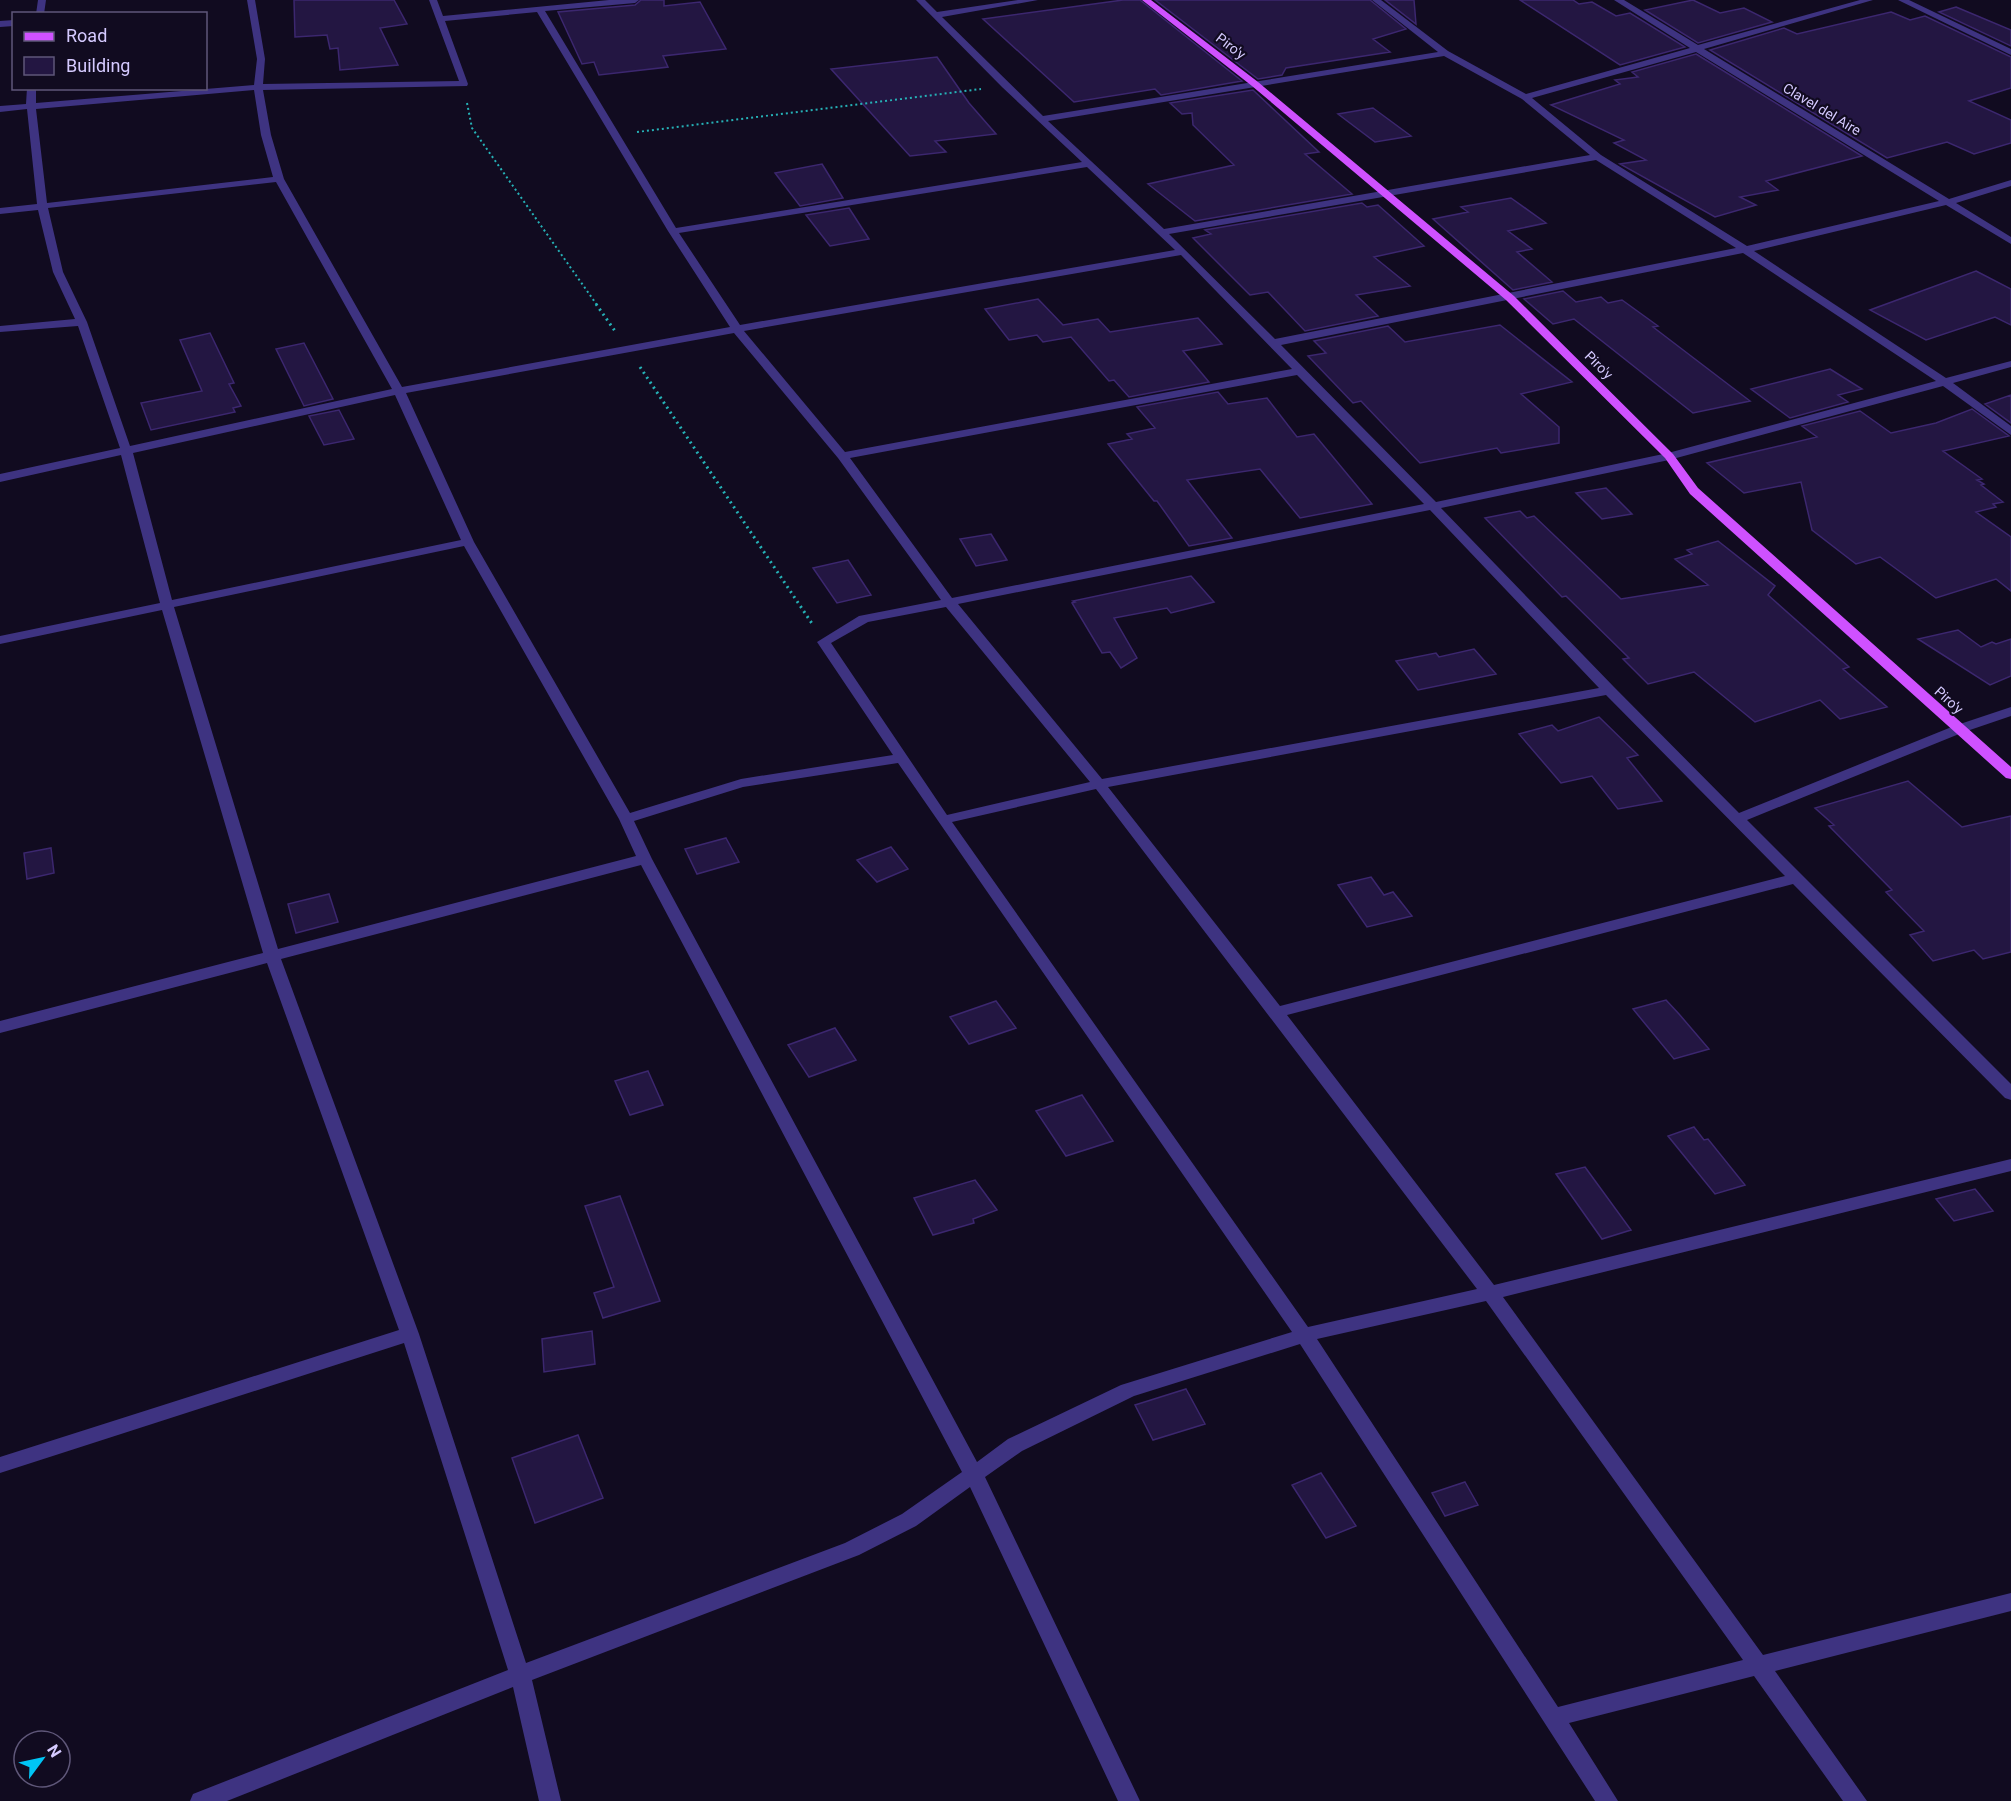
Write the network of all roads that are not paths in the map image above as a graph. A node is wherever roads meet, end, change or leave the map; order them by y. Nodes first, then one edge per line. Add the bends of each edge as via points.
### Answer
1 (251, 0) edge
2 (433, 0) edge
3 (635, 0) edge
4 (920, 0) edge
5 (1034, 0) edge
6 (1146, 0) edge
7 (1376, 0) edge
8 (1618, 0) edge
9 (1869, 0) edge
10 (1902, 0) edge
11 (540, 9) junction
12 (936, 15) junction
13 (439, 19) junction
14 (1698, 49) junction
15 (2011, 52) edge
16 (1445, 53) junction
17 (1255, 84) junction
18 (258, 87) junction
19 (32, 90) edge
20 (1525, 97) junction
21 (31, 105) junction
22 (0, 109) edge
23 (1041, 119) junction
24 (1598, 157) junction
25 (1089, 164) junction
26 (279, 179) junction
27 (2011, 183) edge
28 (1385, 195) junction
29 (1950, 203) junction
30 (42, 206) junction
31 (0, 211) edge
32 (673, 231) junction
33 (1162, 232) junction
34 (2011, 241) edge
35 (1746, 250) junction
36 (1184, 252) junction
37 (1510, 298) junction
38 (82, 322) junction
39 (0, 329) edge
40 (737, 329) junction
41 (1274, 343) junction
42 (2011, 364) edge
43 (1299, 370) junction
44 (1945, 382) junction
45 (399, 392) junction
46 (2011, 432) edge
47 (126, 450) junction
48 (842, 456) junction
49 (1669, 456) junction
50 (0, 478) edge
51 (1433, 506) junction
52 (468, 542) junction
53 (949, 603) junction
54 (167, 604) junction
55 (0, 639) edge
56 (1609, 690) junction
57 (2011, 711) edge
58 (1959, 729) junction
59 (902, 758) junction
60 (2011, 775) edge
61 (1099, 784) junction
62 (626, 819) junction
63 (1737, 819) junction
64 (943, 820) junction
65 (645, 859) junction
66 (1796, 878) junction
67 (272, 956) junction
68 (1276, 1012) junction
69 (0, 1027) edge
70 (2011, 1094) edge
71 (2011, 1165) edge
72 (1490, 1293) junction
73 (410, 1334) junction
74 (1304, 1335) junction
75 (0, 1465) edge
76 (973, 1473) junction
77 (2011, 1602) edge
78 (1758, 1667) junction
79 (520, 1675) junction
80 (1552, 1718) junction
81 (201, 1801) edge
82 (550, 1801) edge
83 (1129, 1801) edge
84 (1607, 1801) edge
85 (1856, 1801) edge

1 - 18 street via 261,59
2 - 13 street
3 - 11 street
4 - 12 street
5 - 12 street
6 - 17 main road, Piro'y
7 - 16 street
8 - 14 street, Clavel del Aire
9 - 14 street
10 - 15 street
11 - 13 street
11 - 32 street
12 - 23 street
13 - 18 street via 464,84
14 - 20 street
14 - 29 street, Clavel del Aire
16 - 17 street
16 - 20 street
17 - 23 street
17 - 28 main road, Piro'y
18 - 21 street
18 - 26 street
19 - 21 street
20 - 24 street
21 - 22 street
21 - 30 street
23 - 25 street
24 - 28 street
24 - 35 street
25 - 32 street
25 - 33 street
26 - 30 street
26 - 45 street
27 - 29 street
28 - 33 street
28 - 37 main road, Piro'y
29 - 34 street, Clavel del Aire
29 - 35 street
30 - 31 street
30 - 38 street via 58,272
32 - 40 street
33 - 36 street
35 - 37 street
35 - 44 street
36 - 40 street
36 - 41 street
37 - 41 street
37 - 49 main road, Piro'y
38 - 39 street
38 - 47 street
40 - 45 street
40 - 48 street
41 - 43 street
42 - 44 street
43 - 48 street
43 - 51 street
44 - 46 street
44 - 49 street
45 - 47 street
45 - 52 street
47 - 50 street
47 - 54 street
48 - 53 street
49 - 51 street
49 - 58 main road, Piro'y via 1694,491
51 - 53 street
51 - 56 street
52 - 54 street
52 - 62 street
53 - 59 street via 864,619 824,642
53 - 61 street
54 - 55 street
54 - 67 street
56 - 61 street
56 - 63 street
57 - 58 street
58 - 60 main road, Piro'y
58 - 63 street
59 - 62 street via 741,783
59 - 64 street
61 - 64 street
61 - 68 street
62 - 65 street
63 - 66 street
64 - 74 street
65 - 67 street
65 - 76 street
66 - 68 street
66 - 70 street
67 - 69 street
67 - 73 street
68 - 72 street
71 - 72 street
72 - 74 street
72 - 78 street
73 - 75 street
73 - 79 street
74 - 76 street via 1128,1390 1015,1445
74 - 80 street
76 - 79 street via 909,1520 852,1549
76 - 83 street
77 - 78 street
78 - 80 street
78 - 85 street
79 - 81 street
79 - 82 street
80 - 84 street

